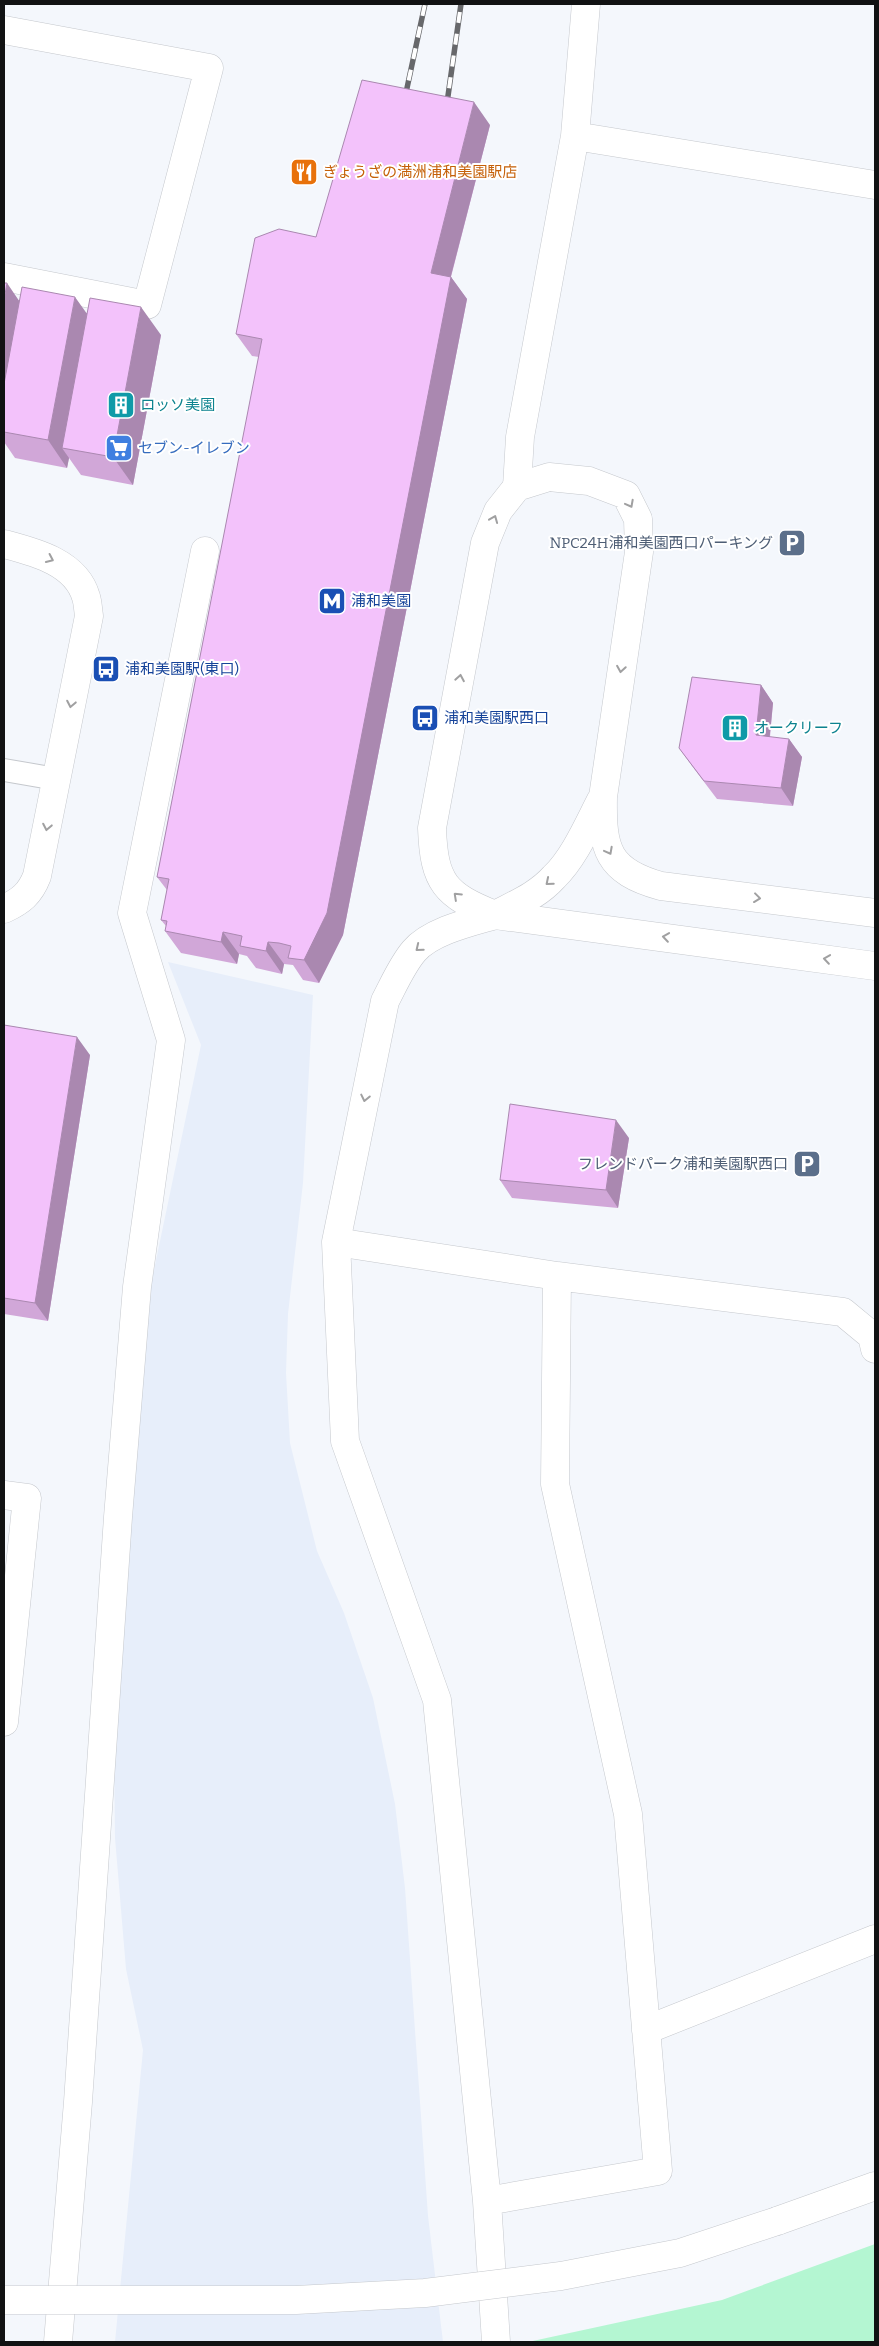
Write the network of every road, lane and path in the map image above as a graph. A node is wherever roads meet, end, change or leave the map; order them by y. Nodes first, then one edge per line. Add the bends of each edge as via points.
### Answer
1 (586, 4) edge
2 (4, 30) edge
3 (575, 136) junction
4 (875, 185) edge
5 (4, 277) edge
6 (517, 487) junction
7 (4, 544) edge
8 (205, 551) dead end
9 (4, 770) edge
10 (56, 779) junction
11 (603, 797) junction
12 (4, 909) edge
13 (875, 913) edge
14 (495, 915) junction
15 (875, 966) edge
16 (336, 1242) junction
17 (557, 1276) junction
18 (875, 1349) edge
19 (4, 1495) edge
20 (4, 1728) edge
21 (875, 1939) edge
22 (646, 2030) junction
23 (875, 2186) edge
24 (487, 2201) junction
25 (4, 2300) edge
26 (58, 2342) edge
27 (496, 2342) edge

1 - 3 street
2 - 5 street via 209,68 147,305
3 - 4 street
3 - 6 street via 520,437
6 -> 11 street via 549,477 589,481 626,495 638,519 639,552
14 -> 6 street via 465,902 443,882 433,858 432,828 485,543 498,511
7 -> 10 street via 60,564 74,576 86,596 89,616
8 - 26 street via 132,914 172,1040 136,1296
9 - 10 lane
10 -> 12 street via 32,890 20,902
11 -> 13 street via 602,827 607,849 621,868 640,880 661,886
11 -> 14 street via 555,877 532,896
15 -> 14 street
14 -> 16 street via 442,933 415,950 385,1001
16 - 17 street
16 - 24 street via 345,1441 438,1700
17 - 18 street via 843,1312 872,1336
17 - 22 street via 555,1484 628,1814
19 - 20 street via 26,1498
21 - 22 street
22 - 24 street via 658,2171
23 - 25 street, bridge via 680,2253 561,2276 425,2293 296,2300
24 - 27 street

